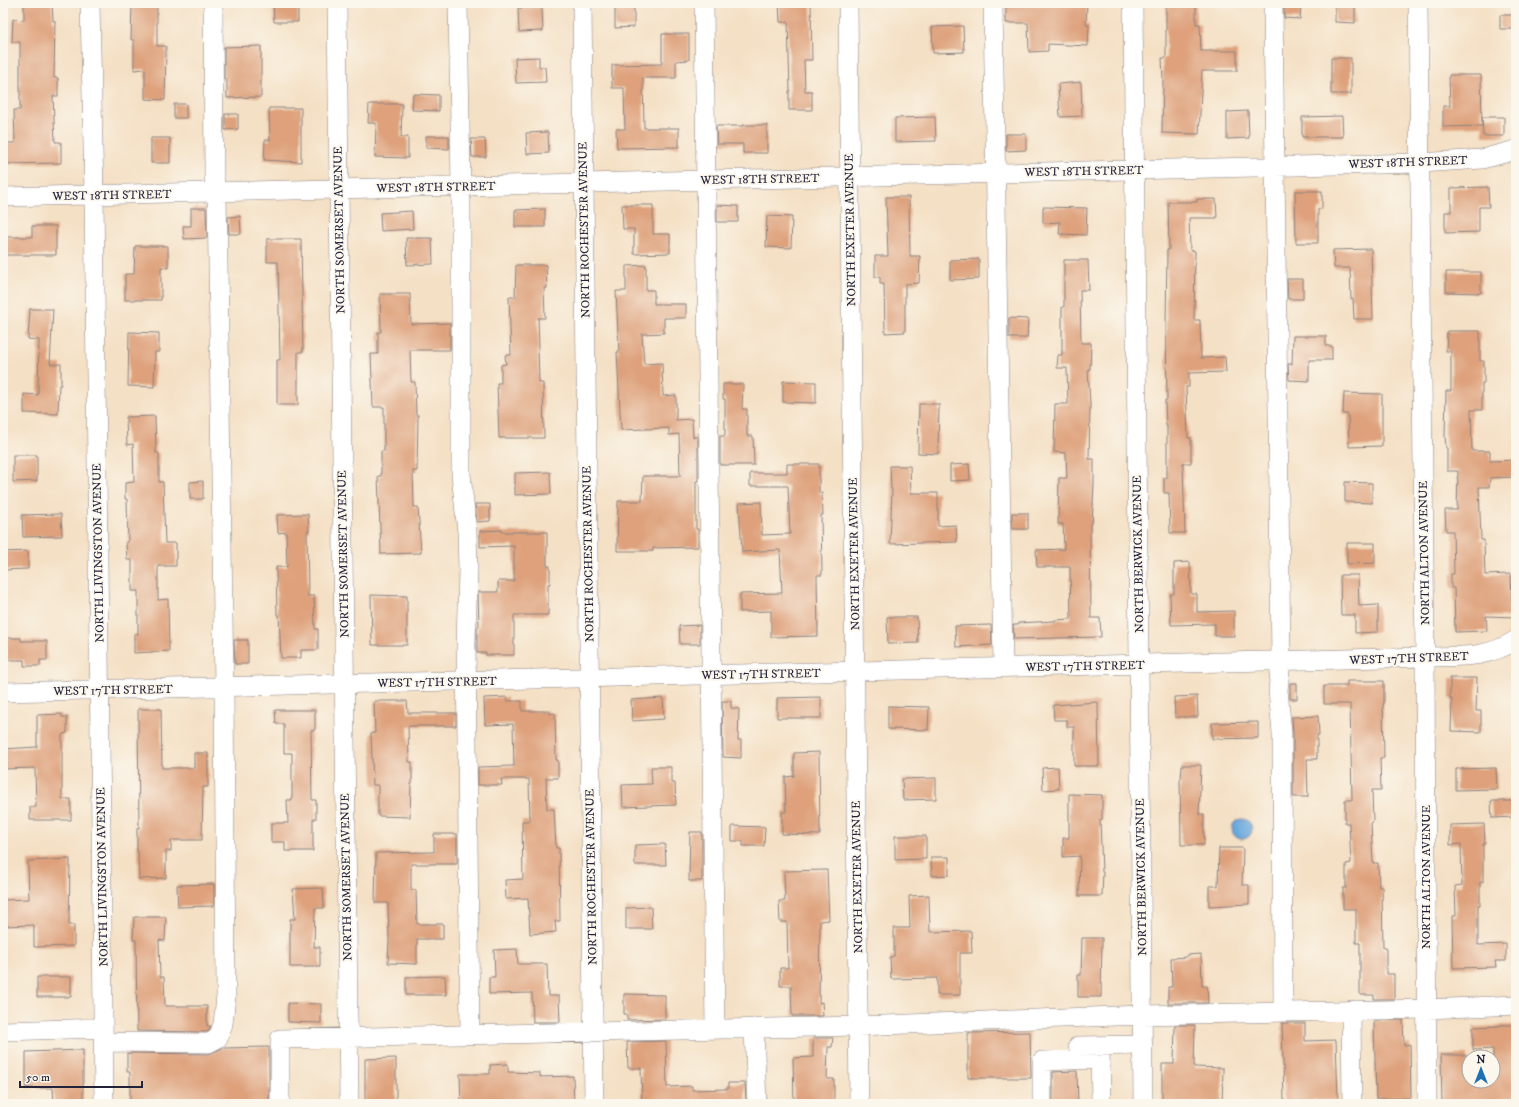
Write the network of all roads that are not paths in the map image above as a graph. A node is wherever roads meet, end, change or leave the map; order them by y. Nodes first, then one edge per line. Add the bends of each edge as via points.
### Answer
1 (90, 3) edge
2 (213, 3) edge
3 (337, 3) edge
4 (458, 3) edge
5 (582, 3) edge
6 (704, 3) edge
7 (848, 3) edge
8 (993, 3) edge
9 (1133, 3) edge
10 (1272, 3) edge
11 (1418, 3) edge
12 (1516, 150) edge
13 (1420, 163) junction
14 (1274, 166) junction
15 (1134, 170) junction
16 (995, 174) junction
17 (849, 177) junction
18 (706, 181) junction
19 (584, 184) junction
20 (461, 186) junction
21 (339, 189) junction
22 (217, 192) junction
23 (94, 195) junction
24 (3, 197) edge
25 (1516, 640) edge
26 (1425, 658) junction
27 (1281, 661) junction
28 (1139, 665) junction
29 (1003, 668) junction
30 (855, 672) junction
31 (711, 675) junction
32 (589, 678) junction
33 (466, 681) junction
34 (344, 685) junction
35 (224, 687) junction
36 (99, 690) junction
37 (3, 692) edge
38 (1516, 1005) edge
39 (1427, 1009) junction
40 (1351, 1010) junction
41 (1283, 1012) junction
42 (1142, 1015) junction
43 (858, 1026) junction
44 (754, 1028) junction
45 (715, 1029) junction
46 (3, 1031) edge
47 (593, 1032) junction
48 (103, 1035) junction
49 (470, 1035) junction
50 (348, 1038) junction
51 (1143, 1045) junction
52 (1049, 1047) dead end
53 (1100, 1052) junction
54 (104, 1104) edge
55 (280, 1104) edge
56 (349, 1104) edge
57 (594, 1104) edge
58 (757, 1104) edge
59 (859, 1104) edge
60 (1042, 1104) edge
61 (1102, 1104) edge
62 (1143, 1104) edge
63 (1352, 1104) edge
64 (1427, 1104) edge

1 - 23 street, NORTH LIVINGSTON AVENUE
2 - 22 street via 214,178
3 - 21 street, NORTH SOMERSET AVENUE
4 - 20 street
5 - 19 street, NORTH ROCHESTER AVENUE
6 - 18 street
7 - 17 street, NORTH EXETER AVENUE
8 - 16 street
9 - 15 street, NORTH BERWICK AVENUE
10 - 14 street
11 - 13 street, NORTH ALTON AVENUE
12 - 13 street, WEST 18TH STREET via 1472,160
13 - 14 street, WEST 18TH STREET
13 - 26 street, NORTH ALTON AVENUE
14 - 15 street, WEST 18TH STREET
14 - 27 street
15 - 16 street, WEST 18TH STREET
15 - 28 street, NORTH BERWICK AVENUE
16 - 17 street, WEST 18TH STREET
16 - 29 street
17 - 18 street, WEST 18TH STREET
17 - 30 street, NORTH EXETER AVENUE
18 - 19 street, WEST 18TH STREET
18 - 31 street
19 - 20 street, WEST 18TH STREET
19 - 32 street, NORTH ROCHESTER AVENUE
20 - 21 street, WEST 18TH STREET
20 - 33 street via 461,474 468,570
21 - 22 street, WEST 18TH STREET
21 - 34 street, NORTH SOMERSET AVENUE
22 - 23 street, WEST 18TH STREET
22 - 35 street
23 - 24 street, WEST 18TH STREET
23 - 36 street, NORTH LIVINGSTON AVENUE
25 - 26 street, WEST 17TH STREET via 1496,651 1478,656
26 - 27 street, WEST 17TH STREET
26 - 39 street, NORTH ALTON AVENUE
27 - 28 street, WEST 17TH STREET
27 - 41 street via 1278,690 1282,733
28 - 29 street, WEST 17TH STREET
28 - 42 street, NORTH BERWICK AVENUE
29 - 30 street, WEST 17TH STREET
30 - 31 street, WEST 17TH STREET
30 - 43 street, NORTH EXETER AVENUE
31 - 32 street, WEST 17TH STREET
31 - 45 street
32 - 33 street, WEST 17TH STREET
32 - 47 street, NORTH ROCHESTER AVENUE
33 - 34 street, WEST 17TH STREET
33 - 49 street
34 - 35 street, WEST 17TH STREET
34 - 50 street, NORTH SOMERSET AVENUE
35 - 36 street, WEST 17TH STREET
35 - 48 street via 226,996 223,1024 218,1038 209,1042
36 - 37 street, WEST 17TH STREET
36 - 48 street, NORTH LIVINGSTON AVENUE
38 - 39 street
39 - 40 street
39 - 64 street, NORTH ALTON AVENUE
40 - 41 street
40 - 63 street
41 - 42 street
42 - 43 street
42 - 51 street, NORTH BERWICK AVENUE
43 - 44 street
43 - 59 street, NORTH EXETER AVENUE
44 - 45 street
44 - 58 street
45 - 47 street
46 - 48 street
47 - 49 street
47 - 57 street, NORTH ROCHESTER AVENUE
48 - 54 street, NORTH LIVINGSTON AVENUE
49 - 50 street
50 - 55 street via 280,1039
50 - 56 street, NORTH SOMERSET AVENUE
51 - 53 street
51 - 62 street, NORTH BERWICK AVENUE
52 - 53 street
53 - 60 street via 1042,1061
53 - 61 street

